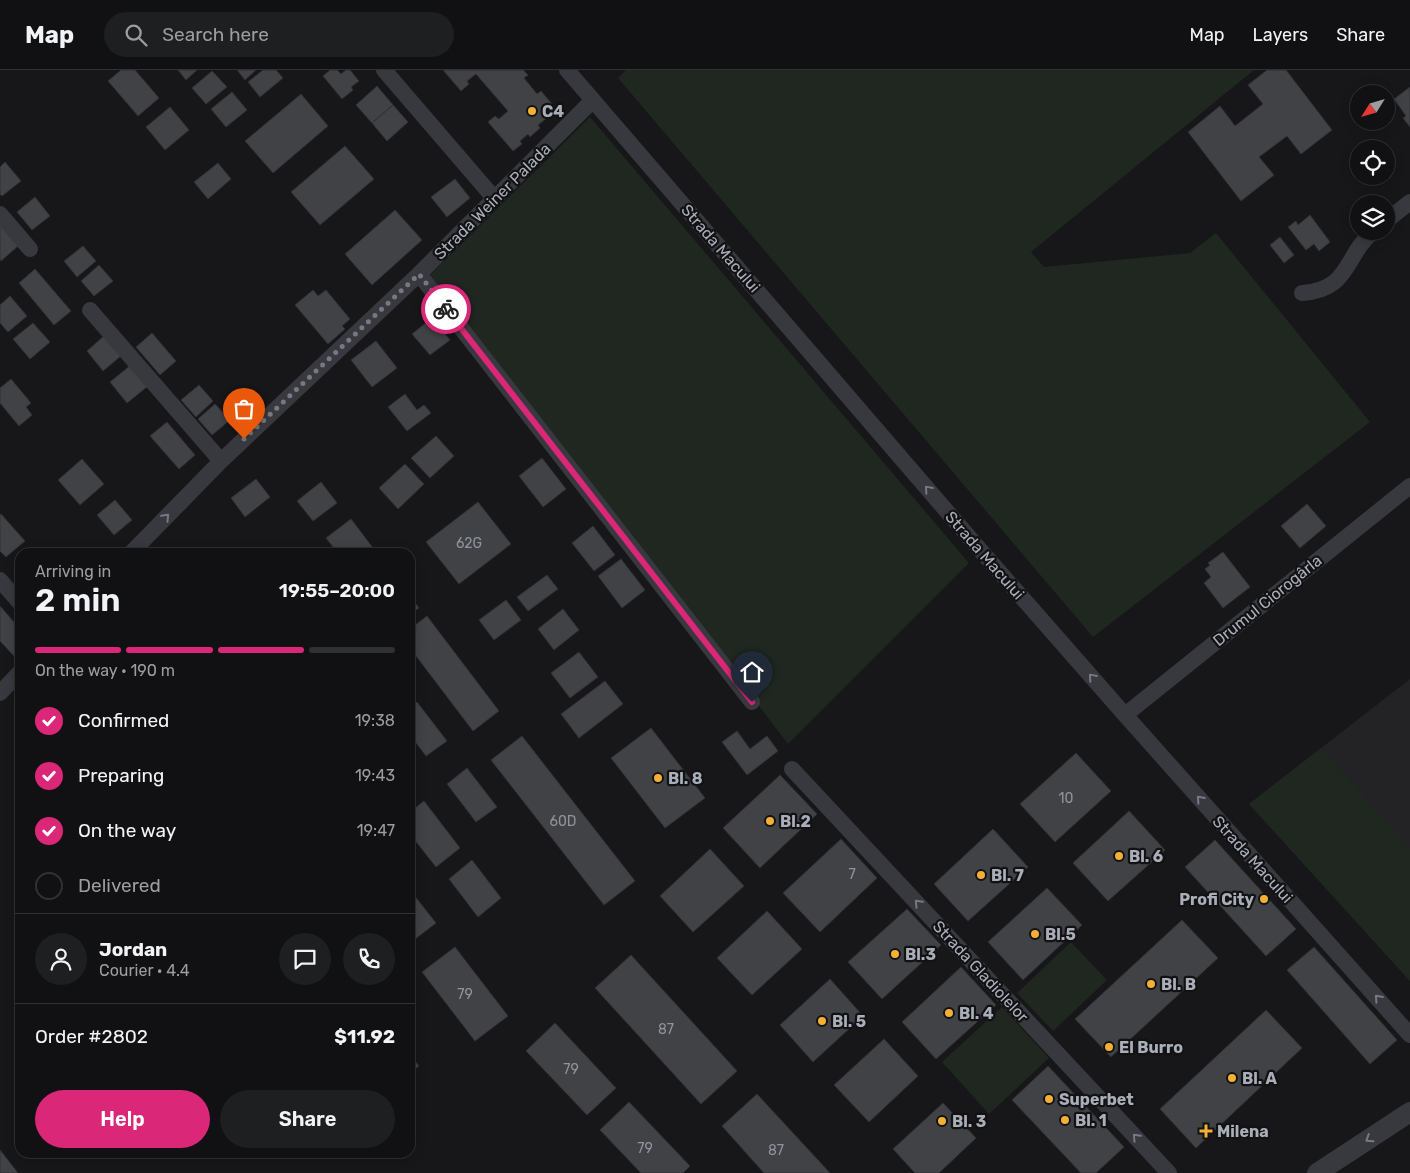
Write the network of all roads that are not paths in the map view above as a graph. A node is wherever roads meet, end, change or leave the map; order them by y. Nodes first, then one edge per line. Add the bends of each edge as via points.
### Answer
1 (384, 70) edge
2 (567, 70) edge
3 (593, 100) junction
4 (494, 198) junction
5 (1410, 202) edge
6 (0, 214) edge
7 (1395, 214) edge
8 (1365, 240) edge
9 (30, 249) dead end
10 (419, 274) junction
11 (1302, 293) dead end
12 (90, 310) dead end
13 (221, 461) junction
14 (1410, 486) edge
15 (136, 548) edge
16 (0, 580) edge
17 (15, 597) edge
18 (15, 677) edge
19 (0, 693) edge
20 (752, 702) dead end
21 (1125, 715) junction
22 (792, 769) dead end
23 (1410, 1035) edge
24 (1410, 1112) edge
25 (1169, 1173) edge
26 (1317, 1173) edge

1 - 4 street
2 - 3 street, Strada Macului
3 - 4 street, Strada Weiner Palada
21 -> 3 street, Strada Macului
4 - 10 street, Strada Weiner Palada
5 - 7 street
6 - 9 street
8 - 11 street via 1336,280 1326,288
10 - 13 street, Strada Weiner Palada
10 - 20 street
12 - 13 street
15 -> 13 street, Strada Weiner Palada
14 - 21 street, Drumul Ciorogârla
16 - 17 street
18 - 19 street
23 -> 21 street, Strada Macului
25 -> 22 street, Strada Gladiolelor
24 -> 26 street

